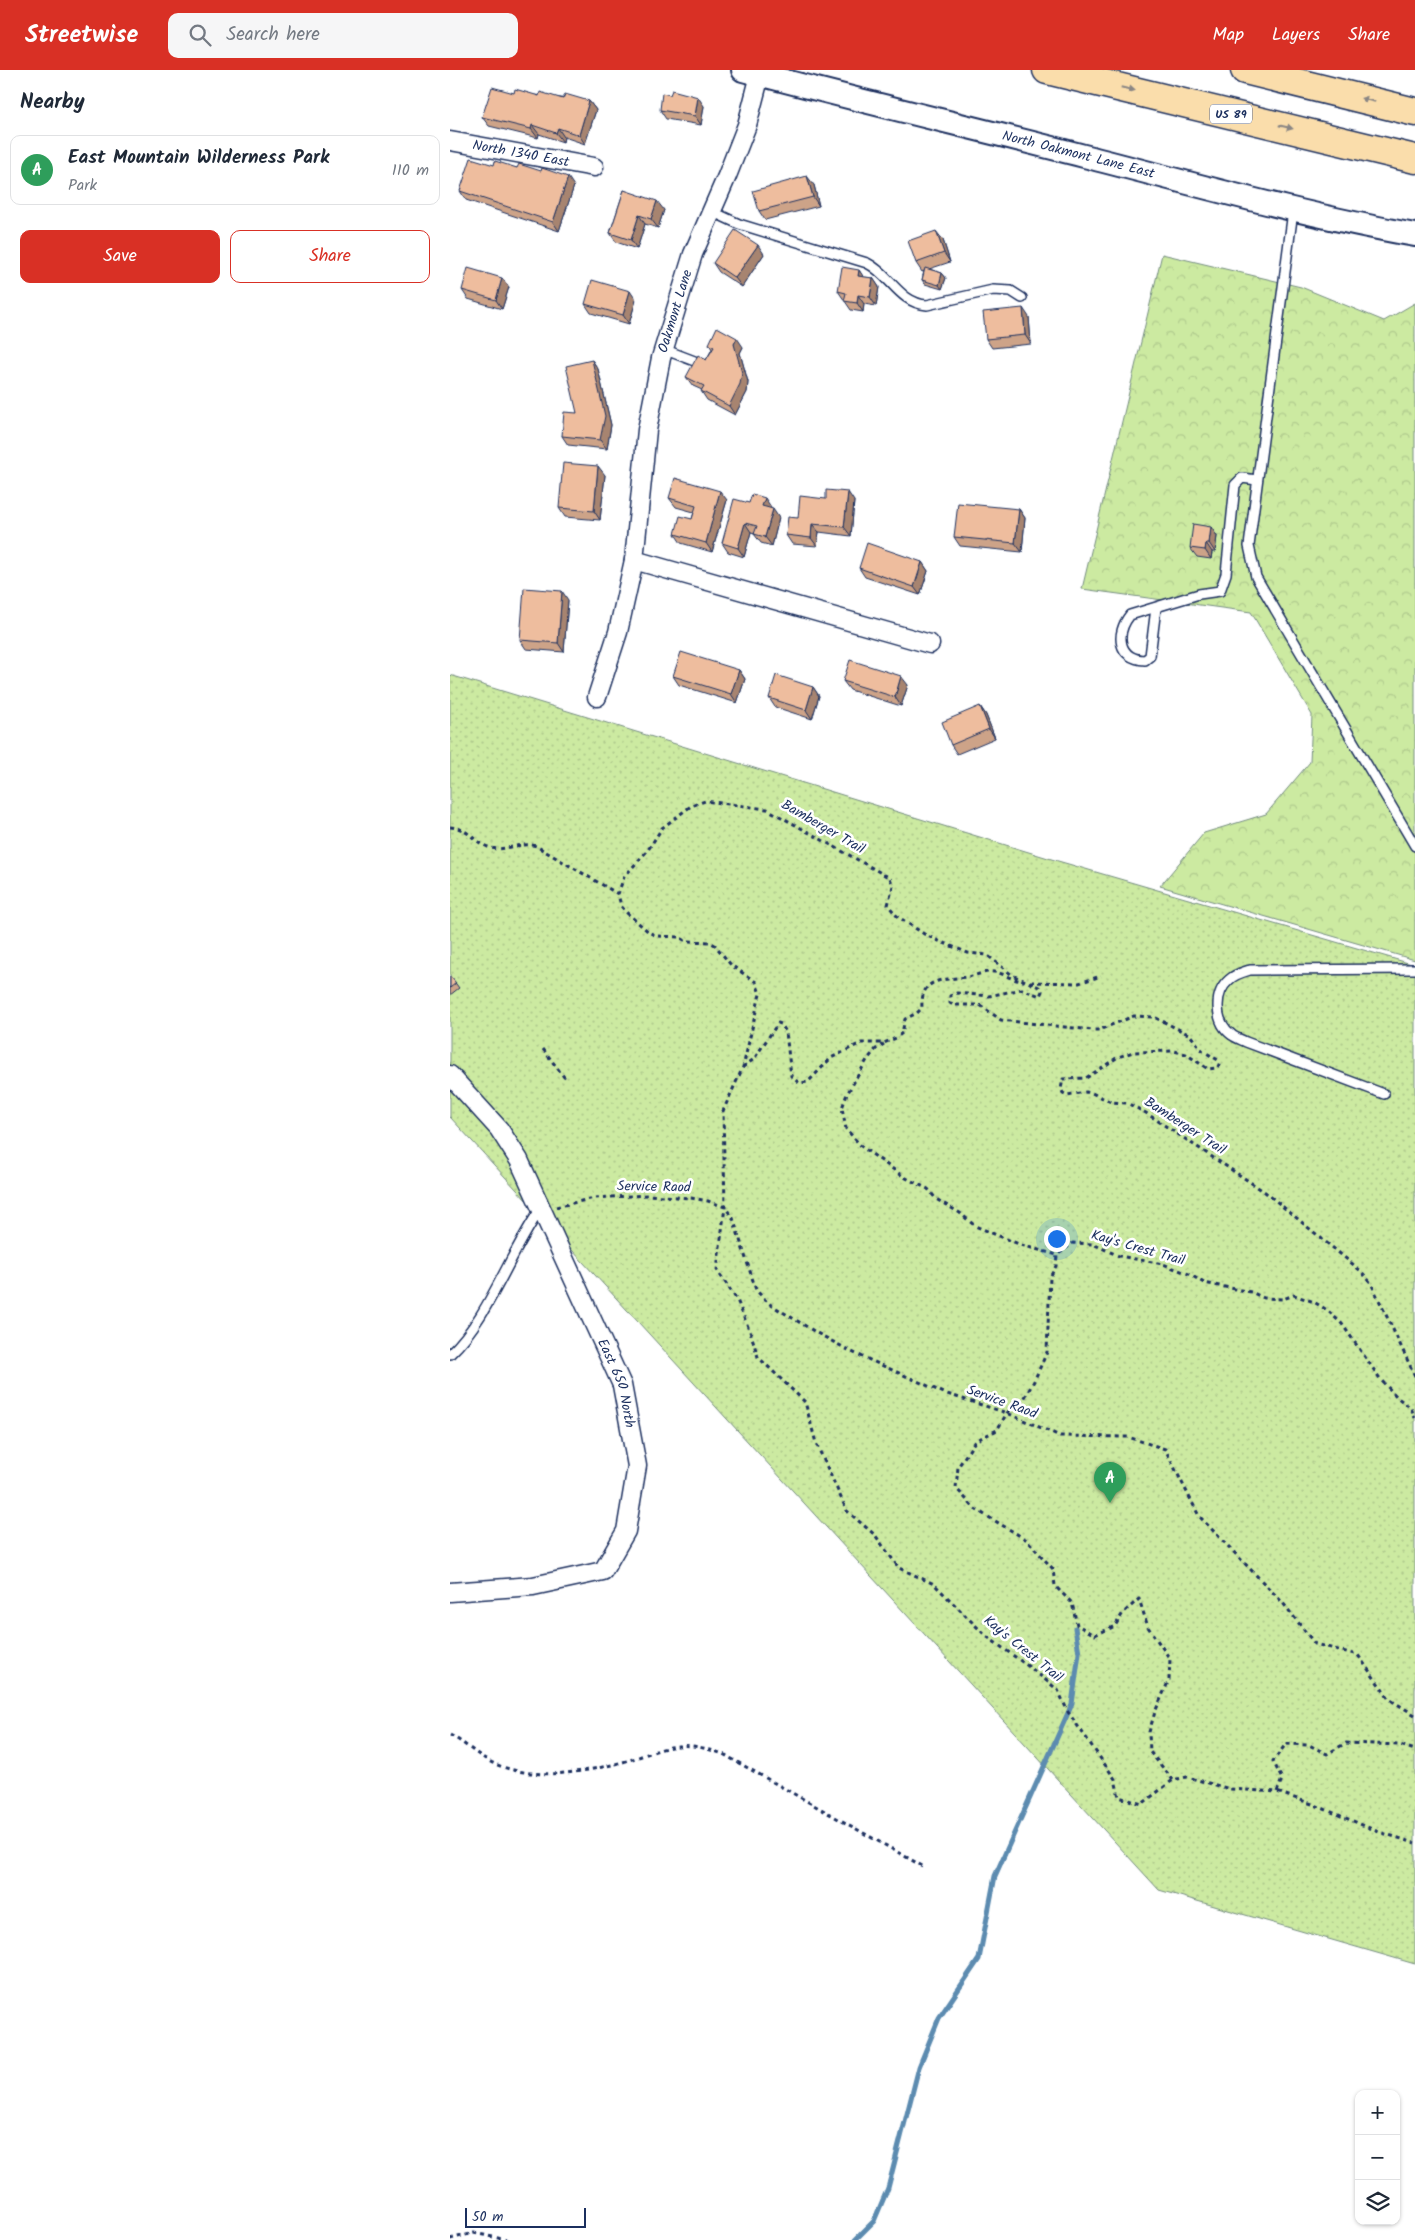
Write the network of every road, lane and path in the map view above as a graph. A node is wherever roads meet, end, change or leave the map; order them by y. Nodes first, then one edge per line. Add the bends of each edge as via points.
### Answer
1 (1047, 70) edge
2 (1245, 70) edge
3 (751, 72) edge
4 (1415, 112) edge
5 (450, 141) edge
6 (1415, 159) edge
7 (594, 167) dead end
8 (711, 210) junction
9 (1293, 211) junction
10 (1415, 235) edge
11 (1022, 298) dead end
12 (663, 349) junction
13 (713, 369) edge
14 (1257, 480) junction
15 (634, 560) junction
16 (1156, 608) junction
17 (930, 644) dead end
18 (597, 698) dead end
19 (450, 827) edge
20 (1415, 846) edge
21 (618, 894) junction
22 (1415, 969) edge
23 (1101, 976) dead end
24 (1027, 981) junction
25 (884, 1044) junction
26 (543, 1049) dead end
27 (742, 1067) junction
28 (450, 1075) edge
29 (567, 1080) dead end
30 (1384, 1094) dead end
31 (725, 1207) junction
32 (540, 1210) junction
33 (1057, 1255) junction
34 (450, 1354) edge
35 (1415, 1376) edge
36 (1007, 1413) junction
37 (1415, 1418) edge
38 (450, 1592) edge
39 (1415, 1715) edge
40 (450, 1734) edge
41 (1415, 1750) edge
42 (1173, 1780) junction
43 (1277, 1792) junction
44 (1415, 1843) edge
45 (924, 1867) dead end
46 (450, 2239) edge
47 (508, 2240) edge

1 -> 6 highway, US 89
4 -> 2 highway
3 - 8 street, Oakmont Lane via 747,125
3 - 9 street, North Oakmont Lane East
5 - 7 street, North 1340 East
8 - 11 lane via 738,224 867,262 877,268 901,295 920,305 993,290 1011,291
8 - 12 street, Oakmont Lane via 693,254
9 - 10 street, North Oakmont Lane East
9 - 14 lane
12 - 13 lane
12 - 15 street, Oakmont Lane via 647,430
14 - 16 lane via 1242,478 1235,485 1226,574 1220,591
14 - 20 lane via 1249,546 1256,577
15 - 17 street
15 - 18 street, Oakmont Lane via 618,632
16 - 16 lane via 1130,615 1124,623 1121,644 1124,653 1130,657 1145,660 1150,656
19 - 21 path via 461,827 488,847 536,846
21 - 24 path, Bamberger Trail via 624,877 662,828 691,806 705,801 767,809 890,878 893,886 888,905 896,916 933,940 968,953 987,956 1012,975
21 - 27 path via 621,906 650,933 686,941 710,942 731,965 756,982 760,994
22 - 30 lane via 1250,970 1228,981 1218,1002 1218,1013 1231,1035
23 - 24 path, Bamberger Trail via 1079,984
24 - 25 path, Bamberger Trail via 1017,981 995,972 931,983 922,997 922,1008 904,1019 902,1033
24 - 35 path, Bamberger Trail via 1042,989 1040,996 1022,989 988,996 957,994 950,996 950,1003 957,1006 980,1005 1001,1020 1092,1030 1134,1016 1154,1017 1190,1035 1204,1051 1218,1060 1217,1068 1208,1069 1186,1054 1174,1051 1133,1052 1118,1057 1086,1078 1062,1079 1061,1088 1067,1095 1092,1093 1146,1112 1290,1212 1367,1277
25 - 27 path via 861,1043 831,1058 808,1082 799,1083 791,1076 786,1032 784,1026 778,1024 754,1059
25 - 33 path via 867,1060 848,1094 842,1108 846,1129 862,1147 928,1190 975,1226 1021,1246
26 - 29 path
27 - 31 path via 723,1111
28 - 32 street, East 650 North via 505,1138 519,1160
31 - 32 path, Service Raod via 691,1198 648,1195 594,1198
31 - 36 path, Service Raod via 733,1218 753,1284 768,1303 852,1352 944,1393
31 - 42 path, Kay's Crest Trail via 717,1270 737,1300 758,1357 806,1402 816,1442 847,1511 875,1535 899,1568 934,1584 986,1636 1058,1690 1068,1712 1115,1779 1119,1797 1142,1804
32 - 34 lane via 466,1340
32 - 38 street, East 650 North via 622,1385 637,1466 626,1531 603,1571 532,1586
33 - 36 path via 1050,1277 1047,1352 1024,1399
33 - 37 path, Kay's Crest Trail via 1073,1243 1093,1244 1119,1256 1163,1264 1204,1284 1251,1292 1264,1298 1283,1299 1294,1295 1314,1302 1342,1324 1381,1380 1411,1408
36 - 39 path, Service Raod via 1060,1436 1128,1437 1165,1449 1199,1516 1283,1603 1315,1644 1358,1655 1389,1699
36 - 42 path via 997,1430 976,1441 958,1467 956,1488 975,1508 1027,1540 1053,1569 1055,1586 1072,1602 1077,1625 1095,1635 1115,1626 1123,1613 1139,1599 1148,1627 1170,1659 1169,1680 1149,1732 1150,1752
40 - 45 path via 495,1764 531,1774 575,1772 678,1746 700,1747 723,1754
41 - 43 path via 1400,1745 1346,1744 1327,1754 1308,1745 1286,1744 1273,1760 1282,1779
42 - 43 path via 1187,1777 1230,1789
43 - 44 path
46 - 47 path via 474,2233

